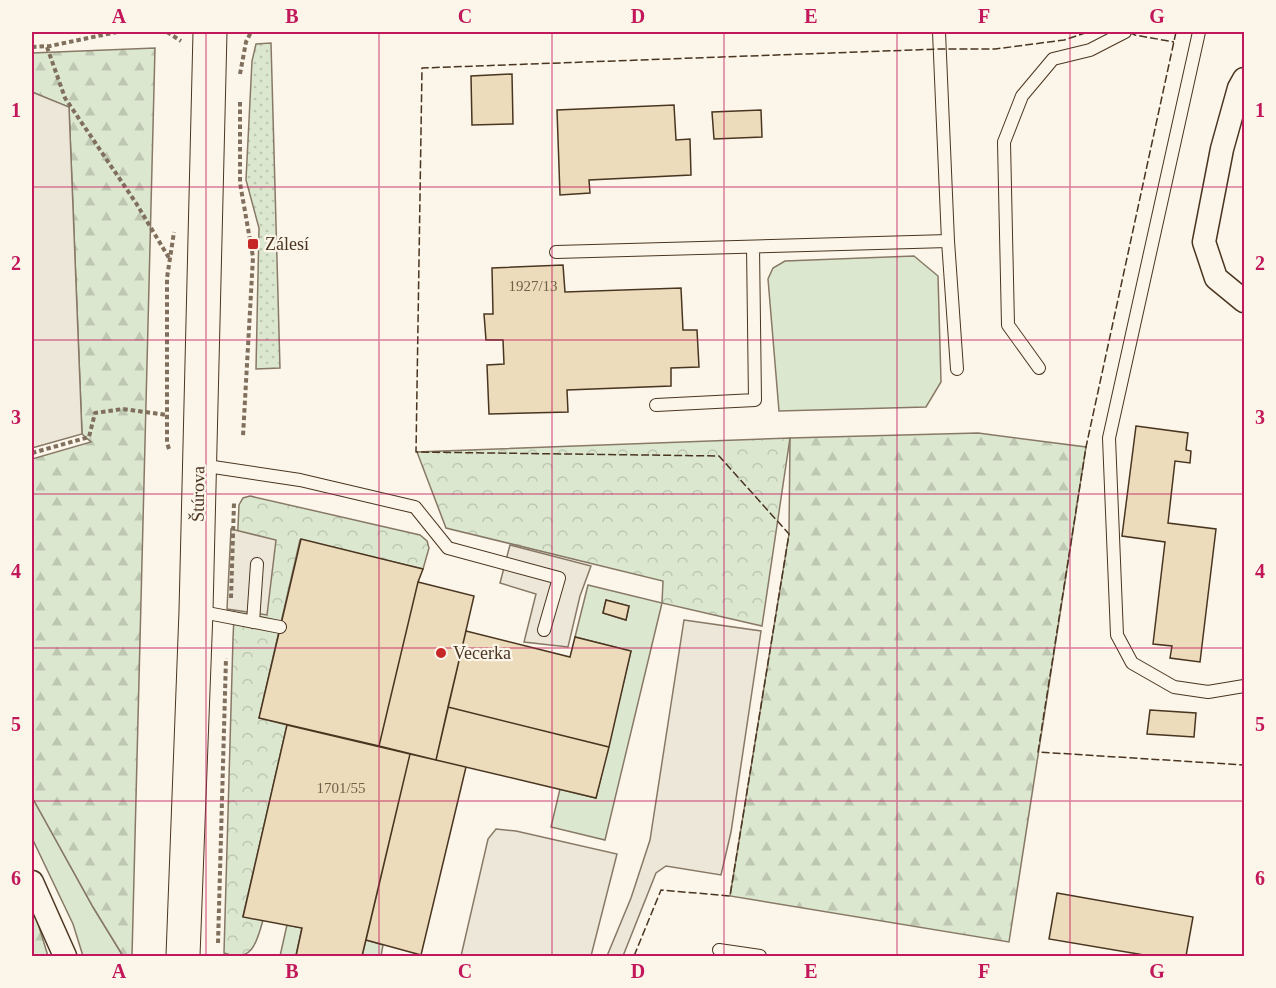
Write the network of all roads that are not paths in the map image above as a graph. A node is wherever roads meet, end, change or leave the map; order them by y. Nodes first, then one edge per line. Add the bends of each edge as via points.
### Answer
1 (210, 32) edge
2 (939, 32) edge
3 (1125, 32) edge
4 (1199, 32) edge
5 (1245, 79) edge
6 (948, 241) junction
7 (753, 247) junction
8 (556, 252) dead end
9 (1245, 301) edge
10 (1039, 368) dead end
11 (957, 369) dead end
12 (656, 405) dead end
13 (199, 465) junction
14 (257, 564) dead end
15 (196, 611) junction
16 (253, 622) junction
17 (280, 627) dead end
18 (544, 630) dead end
19 (1245, 686) edge
20 (32, 882) edge
21 (719, 950) dead end
22 (65, 957) edge
23 (183, 957) edge
24 (760, 957) edge

1 - 13 street, Štúrova
2 - 6 lane
3 - 10 lane via 1090,50 1053,59 1022,96 1004,142 1008,325
4 - 19 lane via 1109,438 1117,635 1132,663 1174,687 1209,693
5 - 9 street via 1222,149 1204,242 1216,278
6 - 7 lane
6 - 11 lane
7 - 8 lane
7 - 12 lane via 755,400
13 - 15 street, Štúrova
13 - 18 lane via 300,480 415,507 448,548 559,578
14 - 16 lane
15 - 16 lane
15 - 23 street, Štúrova
16 - 17 lane
20 - 22 street
21 - 24 lane

